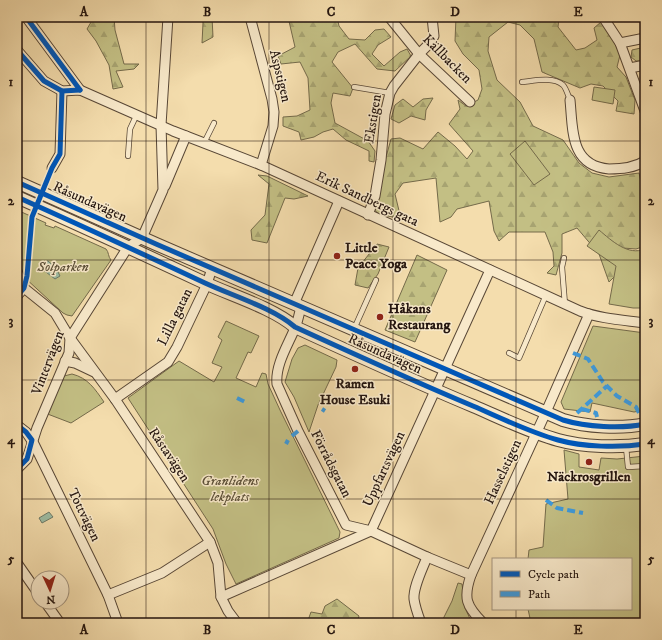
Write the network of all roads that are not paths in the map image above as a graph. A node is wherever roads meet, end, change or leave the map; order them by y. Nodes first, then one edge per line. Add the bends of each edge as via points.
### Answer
1 (26, 17) edge
2 (168, 17) edge
3 (250, 17) edge
4 (389, 17) edge
5 (432, 17) edge
6 (603, 17) edge
7 (645, 38) edge
8 (620, 43) junction
9 (17, 50) edge
10 (419, 54) junction
11 (645, 65) edge
12 (630, 68) junction
13 (522, 82) dead end
14 (354, 87) dead end
15 (80, 90) junction
16 (62, 91) junction
17 (390, 93) junction
18 (570, 100) joint
19 (470, 102) dead end
20 (645, 111) edge
21 (137, 114) junction
22 (214, 123) dead end
23 (162, 125) junction
24 (186, 136) junction
25 (204, 143) junction
26 (128, 156) dead end
27 (645, 161) edge
28 (261, 165) junction
29 (52, 168) dead end
30 (167, 170) junction
31 (17, 182) edge
32 (17, 197) edge
33 (339, 201) junction
34 (368, 215) junction
35 (142, 238) junction
36 (128, 247) junction
37 (564, 258) dead end
38 (212, 268) junction
39 (490, 270) junction
40 (17, 271) edge
41 (376, 280) dead end
42 (207, 284) junction
43 (24, 288) junction
44 (546, 295) junction
45 (17, 296) edge
46 (298, 305) junction
47 (565, 305) junction
48 (589, 314) junction
49 (645, 322) edge
50 (295, 327) junction
51 (354, 330) junction
52 (70, 338) junction
53 (509, 353) dead end
54 (65, 361) junction
55 (445, 368) junction
56 (95, 372) junction
57 (436, 390) junction
58 (115, 399) junction
59 (546, 412) junction
60 (645, 424) edge
61 (17, 425) edge
62 (536, 433) junction
63 (32, 440) junction
64 (645, 444) edge
65 (626, 446) junction
66 (645, 466) edge
67 (17, 469) edge
68 (371, 531) junction
69 (210, 542) junction
70 (427, 557) junction
71 (17, 563) edge
72 (471, 575) junction
73 (30, 581) edge
74 (108, 595) junction
75 (221, 596) junction
76 (51, 610) edge
77 (60, 623) edge
78 (118, 623) edge
79 (237, 623) edge
80 (421, 623) edge
81 (483, 623) edge

1 - 15 street
2 - 23 street
3 - 28 street, Aspstigen via 274,112 273,126
4 - 10 street, Källbacken
5 - 10 street, Ekstigen via 434,36
6 - 8 street
7 - 8 street
8 - 12 street
9 - 16 street via 44,81
10 - 17 street, Ekstigen
10 - 19 street, Källbacken
11 - 12 street
12 - 20 street
13 - 18 lane via 557,81 563,85
14 - 17 lane
15 - 16 street
15 - 21 street, Erik Sandbergs gata
16 - 29 street via 60,154
17 - 34 street, Ekstigen via 375,196
18 - 27 street via 577,150 584,161 602,168 618,169 632,167
21 - 23 street, Erik Sandbergs gata
21 - 26 lane via 130,129
22 - 25 lane
23 - 24 street, Erik Sandbergs gata
23 - 30 street
24 - 25 street, Erik Sandbergs gata
24 - 30 street
25 - 28 street, Erik Sandbergs gata
28 - 33 street, Erik Sandbergs gata
30 - 35 street via 164,190
31 - 35 street, Råsundavägen
32 - 36 street, Råsundavägen
33 - 34 street, Erik Sandbergs gata
33 - 46 street, Förrådsgatan
34 - 39 street, Erik Sandbergs gata
35 - 36 street, Vintervägen
35 - 38 street, Råsundavägen
36 - 42 street, Råsundavägen
36 - 52 street, Vintervägen
37 - 47 lane via 562,267
38 - 42 street, Lilla gatan
38 - 46 street, Råsundavägen
39 - 44 street, Erik Sandbergs gata
39 - 55 street, Uppfartsvägen
40 - 43 street, Råstavägen
41 - 51 lane, Råsundavägen
42 - 50 street, Råsundavägen via 276,315
42 - 58 street, Lilla gatan via 168,362
43 - 45 street
43 - 52 street, Råstavägen via 54,313
44 - 47 street, Erik Sandbergs gata
44 - 53 lane via 519,358
46 - 50 street, Förrådsgatan
46 - 51 street, Råsundavägen
47 - 48 street, Erik Sandbergs gata
48 - 49 street, Erik Sandbergs gata
48 - 59 street, Hasselstigen
50 - 57 street, Råsundavägen
50 - 68 street, Förrådsgatan via 278,368 277,384 346,525
51 - 55 street, Råsundavägen
52 - 54 street, Vintervägen via 69,353
52 - 56 street, Råstavägen
54 - 56 street, Råstavägen
54 - 63 street, Vintervägen
55 - 57 street, Uppfartsvägen
55 - 59 street, Råsundavägen
56 - 58 street, Råstavägen
57 - 62 street, Råsundavägen
57 - 68 street, Uppfartsvägen
58 - 69 street, Råstavägen
59 - 60 street, Råsundavägen via 568,422 592,425
59 - 62 street, Hasselstigen
61 - 63 street, Tottvägen
62 - 65 street, Råsundavägen via 574,443
62 - 72 street, Hasselstigen
63 - 67 street, Vintervägen via 27,459
63 - 74 street, Tottvägen
64 - 65 street, Råsundavägen
65 - 66 lane via 628,467
68 - 70 street, Förrådsgatan
68 - 75 street
69 - 74 street via 162,573
69 - 75 street, Råstavägen via 218,563
70 - 72 street, Förrådsgatan
70 - 80 street via 414,598
71 - 73 street
72 - 81 street via 466,596 475,615
74 - 78 street, Tottvägen
75 - 79 street, Råstavägen via 228,612
76 - 77 street

